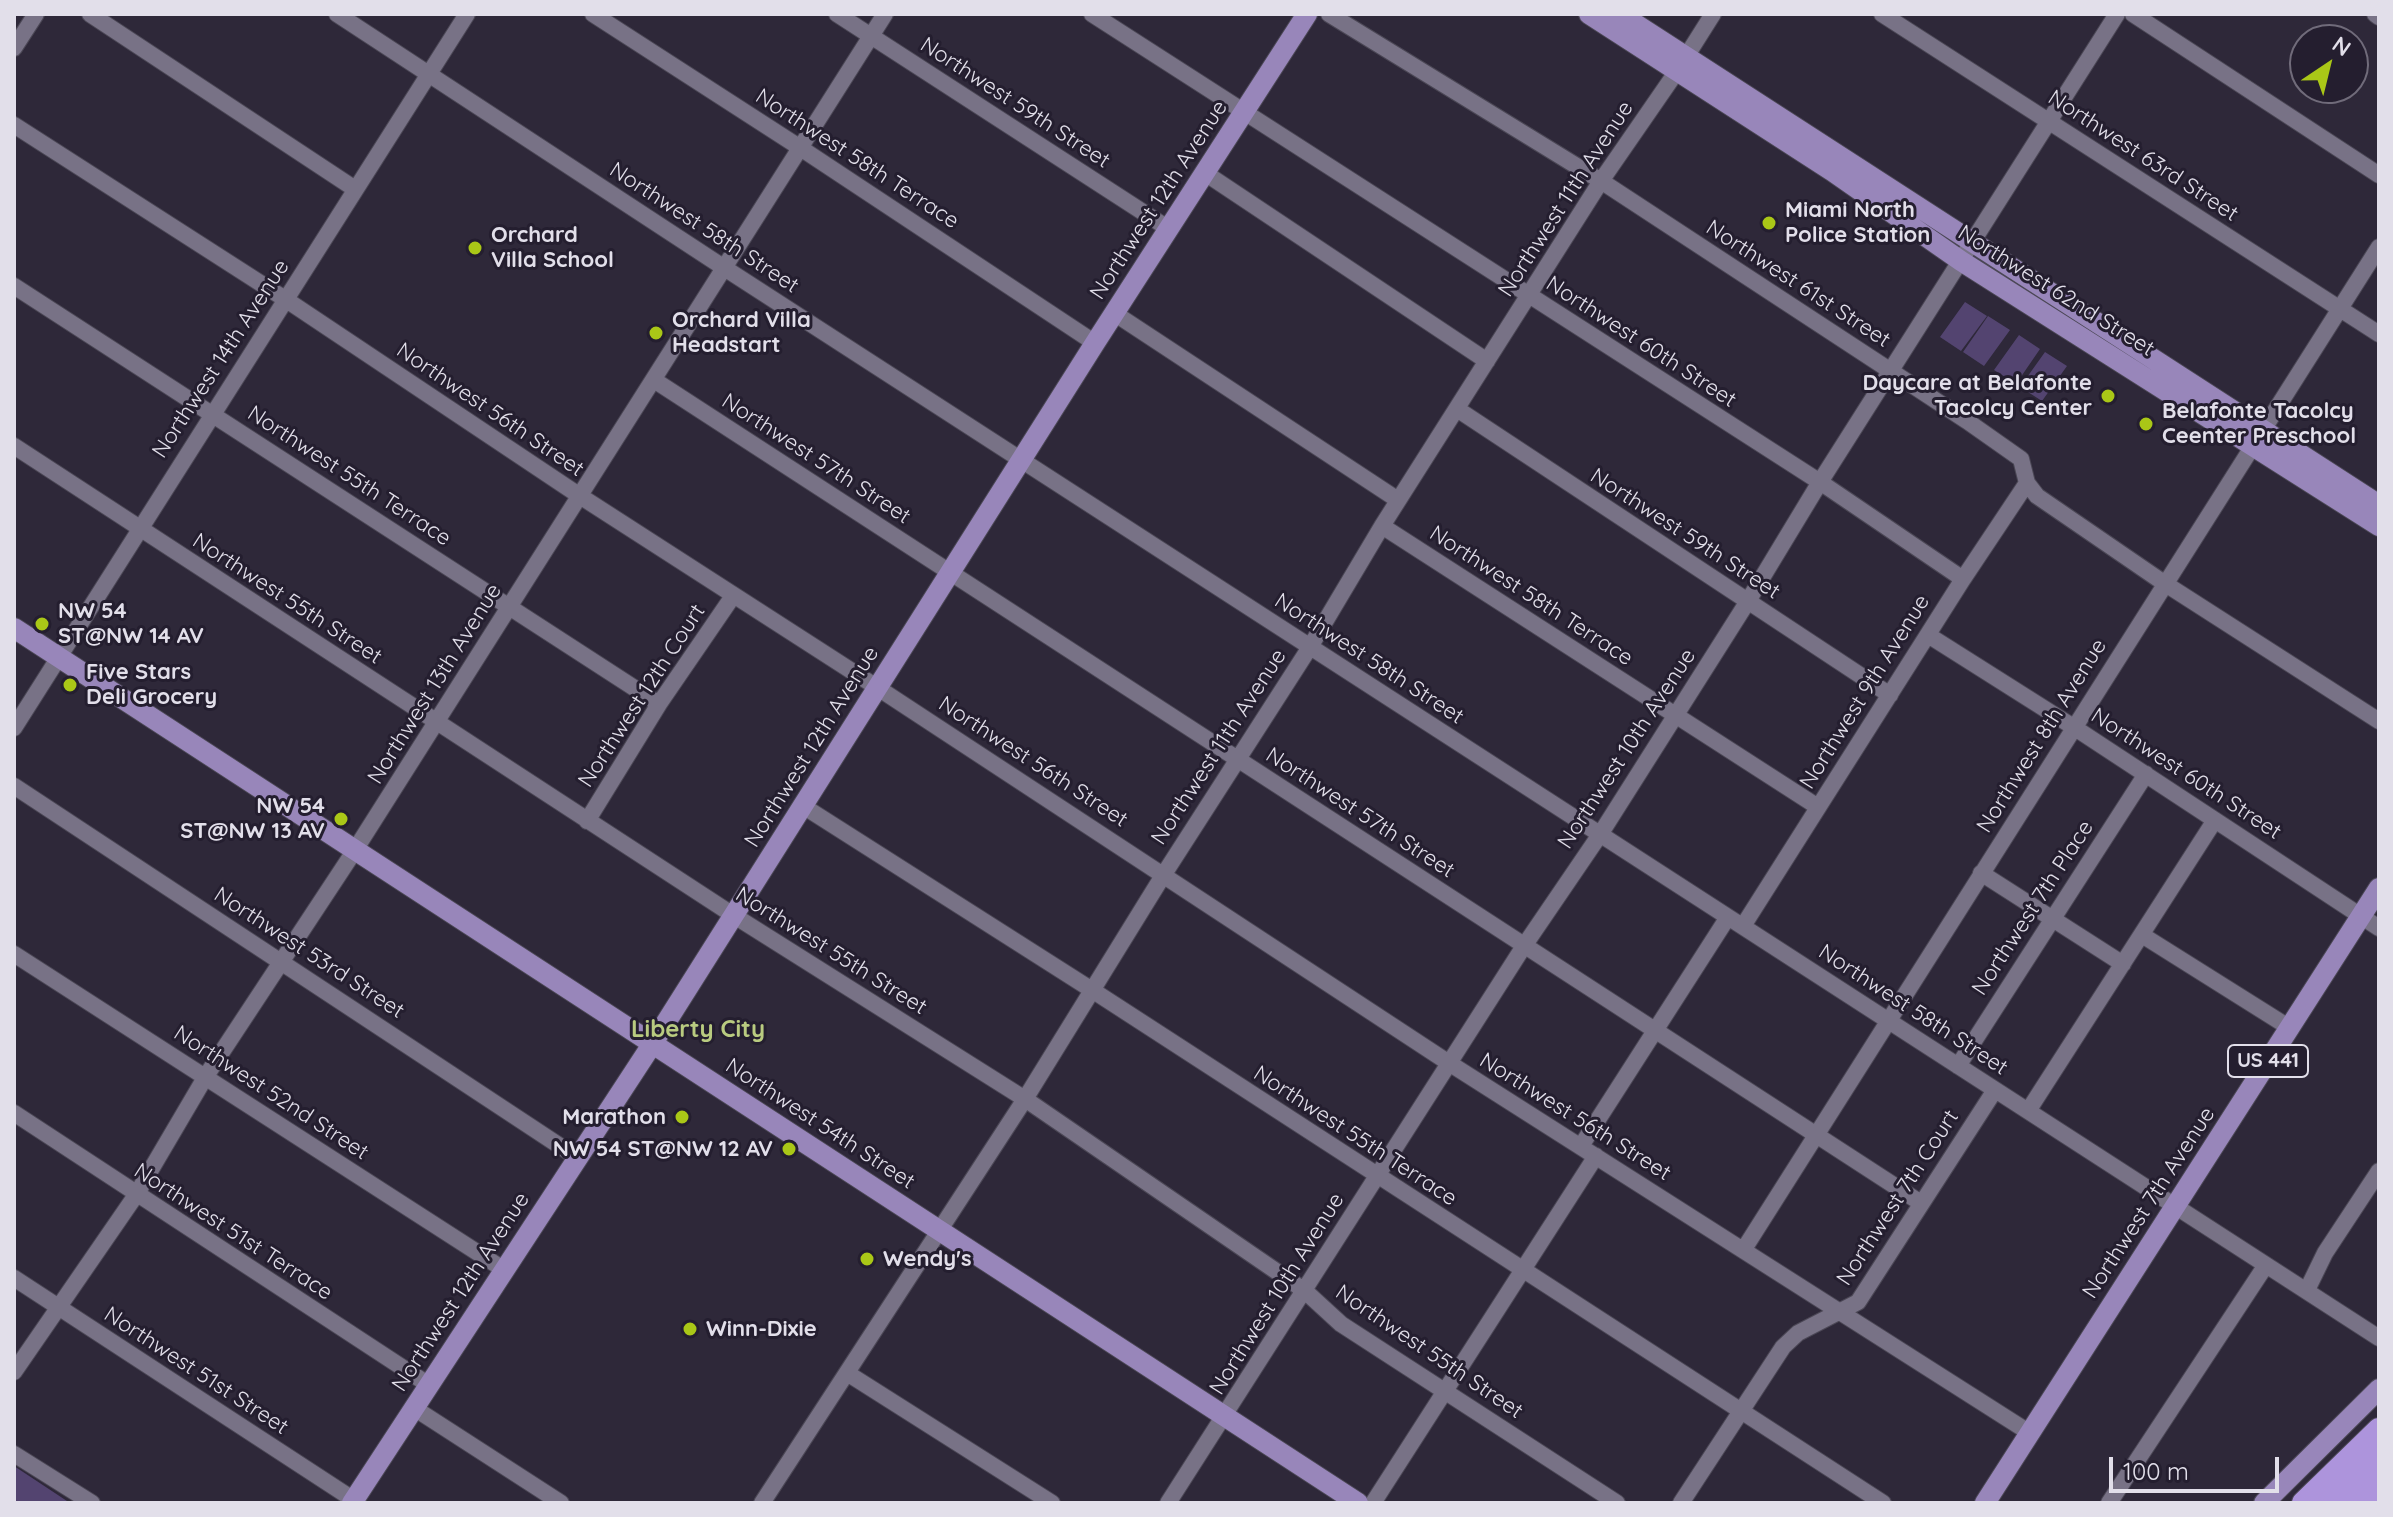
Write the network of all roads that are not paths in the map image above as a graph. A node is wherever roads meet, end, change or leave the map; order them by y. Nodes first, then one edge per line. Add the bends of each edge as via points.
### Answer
1 (36, 14) edge
2 (90, 14) edge
3 (337, 14) edge
4 (467, 14) edge
5 (593, 14) edge
6 (837, 14) edge
7 (885, 14) edge
8 (1092, 14) edge
9 (1307, 14) edge
10 (1329, 14) edge
11 (1589, 14) edge
12 (1620, 14) edge
13 (1713, 14) edge
14 (1882, 14) edge
15 (2117, 14) edge
16 (2133, 14) edge
17 (870, 35) junction
18 (14, 48) edge
19 (1682, 64) junction
20 (429, 75) junction
21 (1243, 113) junction
22 (2049, 122) junction
23 (14, 125) edge
24 (799, 147) junction
25 (1205, 173) junction
26 (2379, 175) edge
27 (1601, 181) junction
28 (355, 189) junction
29 (1169, 229) junction
30 (1973, 243) junction
31 (2379, 247) edge
32 (1961, 261) junction
33 (726, 269) junction
34 (14, 286) edge
35 (1528, 296) junction
36 (285, 299) junction
37 (2339, 308) junction
38 (1114, 313) junction
39 (2379, 334) edge
40 (1095, 343) junction
41 (1487, 361) junction
42 (1890, 371) junction
43 (654, 380) junction
44 (1457, 409) junction
45 (211, 415) junction
46 (2259, 437) junction
47 (14, 446) edge
48 (1022, 459) junction
49 (1820, 482) junction
50 (2027, 483) junction
51 (580, 496) junction
52 (1398, 500) junction
53 (2379, 505) edge
54 (1382, 526) junction
55 (2379, 526) edge
56 (139, 528) junction
57 (950, 573) junction
58 (1963, 579) junction
59 (2164, 583) junction
60 (733, 596) junction
61 (1748, 601) junction
62 (510, 606) junction
63 (14, 628) edge
64 (1928, 635) junction
65 (1310, 647) junction
66 (60, 658) junction
67 (878, 688) junction
68 (1890, 695) junction
69 (659, 704) junction
70 (1674, 715) junction
71 (2379, 721) edge
72 (436, 723) junction
73 (14, 728) edge
74 (2075, 728) junction
75 (1237, 759) junction
76 (2146, 774) junction
77 (14, 786) edge
78 (803, 806) junction
79 (1818, 807) junction
80 (2215, 820) junction
81 (587, 821) junction
82 (1601, 833) junction
83 (355, 850) junction
84 (1981, 873) junction
85 (1164, 874) junction
86 (2379, 888) edge
87 (733, 915) junction
88 (2361, 916) junction
89 (2053, 919) junction
90 (1735, 921) junction
91 (2379, 928) edge
92 (2142, 935) junction
93 (1524, 946) junction
94 (14, 954) edge
95 (282, 962) junction
96 (2123, 964) junction
97 (1092, 990) junction
98 (1887, 1020) junction
99 (2290, 1028) junction
100 (1653, 1030) junction
101 (653, 1043) junction
102 (1449, 1063) junction
103 (1958, 1066) junction
104 (206, 1076) junction
105 (1995, 1090) junction
106 (1025, 1099) junction
107 (2028, 1111) junction
108 (14, 1113) edge
109 (1815, 1135) junction
110 (1581, 1146) junction
111 (1596, 1156) junction
112 (578, 1158) junction
113 (2379, 1171) edge
114 (1377, 1177) junction
115 (136, 1195) junction
116 (1921, 1203) junction
117 (2176, 1207) junction
118 (938, 1230) junction
119 (1744, 1249) junction
120 (2266, 1265) junction
121 (503, 1269) junction
122 (1520, 1270) junction
123 (14, 1278) edge
124 (2307, 1290) junction
125 (1305, 1291) junction
126 (57, 1306) junction
127 (1838, 1314) junction
128 (2379, 1338) edge
129 (14, 1372) edge
130 (847, 1373) junction
131 (429, 1385) junction
132 (2379, 1389) edge
133 (1444, 1391) junction
134 (414, 1408) junction
135 (1743, 1412) junction
136 (1225, 1416) junction
137 (2379, 1430) edge
138 (2030, 1433) junction
139 (14, 1454) edge
140 (2379, 1459) edge
141 (2379, 1489) edge
142 (1994, 1500) edge
143 (353, 1502) edge
144 (92, 1503) edge
145 (561, 1503) edge
146 (762, 1503) edge
147 (1052, 1503) edge
148 (1168, 1503) edge
149 (1358, 1503) edge
150 (1373, 1503) edge
151 (1617, 1503) edge
152 (1681, 1503) edge
153 (1883, 1503) edge
154 (2109, 1503) edge
155 (2264, 1503) edge
156 (2304, 1503) edge
157 (2333, 1503) edge
158 (2364, 1503) edge

1 - 18 street
2 - 28 street
3 - 20 street, Northwest 58th Street
4 - 20 street, Northwest 14th Avenue
5 - 24 street, Northwest 58th Terrace
6 - 17 street, Northwest 59th Street
7 - 17 street, Northwest 13th Avenue
8 - 21 street, Northwest 60th Street
9 - 21 main road, Northwest 12th Avenue
10 - 27 street, Northwest 61st Street
11 - 19 main road, Northwest 62nd Street
12 - 19 main road, Northwest 62nd Street
13 - 19 street, Northwest 11th Avenue
14 - 22 street, Northwest 63rd Street
15 - 22 street, Northwest 10th Avenue
16 - 26 street
17 - 24 street, Northwest 13th Avenue
17 - 29 street, Northwest 59th Street
19 - 27 street, Northwest 11th Avenue
19 - 30 main road, Northwest 62nd Street
19 - 32 main road, Northwest 62nd Street
20 - 28 street, Northwest 14th Avenue
20 - 33 street, Northwest 58th Street
21 - 25 main road, Northwest 12th Avenue
21 - 35 street, Northwest 60th Street
22 - 30 street, Northwest 10th Avenue
22 - 37 street, Northwest 63rd Street
23 - 36 street, Northwest 56th Street
24 - 33 street, Northwest 13th Avenue
24 - 40 street, Northwest 58th Terrace
25 - 29 main road, Northwest 12th Avenue
25 - 41 street
27 - 35 street, Northwest 11th Avenue
27 - 42 street, Northwest 61st Street
28 - 36 street, Northwest 14th Avenue
29 - 38 main road, Northwest 12th Avenue
30 - 32 street, Northwest 10th Avenue
30 - 46 main road, Northwest 62nd Street
31 - 37 street, Northwest 8th Avenue
32 - 42 street, Northwest 10th Avenue
32 - 46 main road, Northwest 62nd Street
33 - 43 street, Northwest 13th Avenue
33 - 48 street, Northwest 58th Street
34 - 45 street, Northwest 55th Terrace
35 - 41 street, Northwest 11th Avenue
35 - 49 street, Northwest 60th Street
36 - 45 street, Northwest 14th Avenue
36 - 51 street, Northwest 56th Street
37 - 39 street, Northwest 63rd Street
37 - 46 street, Northwest 8th Avenue
38 - 40 main road, Northwest 12th Avenue
38 - 52 street
40 - 48 main road, Northwest 12th Avenue
41 - 44 street, Northwest 11th Avenue
42 - 49 street, Northwest 10th Avenue
42 - 50 street, Northwest 61st Street via 2021,459
43 - 51 street, Northwest 13th Avenue
43 - 57 street, Northwest 57th Street
44 - 52 street, Northwest 11th Avenue
44 - 61 street, Northwest 59th Street
45 - 56 street, Northwest 14th Avenue
45 - 62 street, Northwest 55th Terrace
46 - 53 main road, Northwest 62nd Street
46 - 55 main road, Northwest 62nd Street
46 - 59 street, Northwest 8th Avenue
47 - 56 street, Northwest 55th Street
48 - 57 main road, Northwest 12th Avenue
48 - 65 street, Northwest 58th Street
49 - 58 street, Northwest 60th Street
49 - 61 street, Northwest 10th Avenue
50 - 58 street, Northwest 9th Avenue
50 - 59 street, Northwest 61st Street via 2037,496
51 - 60 street, Northwest 56th Street
51 - 62 street, Northwest 13th Avenue
52 - 54 street, Northwest 11th Avenue
54 - 65 street, Northwest 11th Avenue
54 - 70 street, Northwest 58th Terrace
56 - 66 street, Northwest 14th Avenue
56 - 72 street, Northwest 55th Street
57 - 67 main road, Northwest 12th Avenue
57 - 75 street, Northwest 57th Street
58 - 64 street, Northwest 9th Avenue
59 - 71 street, Northwest 61st Street
59 - 74 street, Northwest 8th Avenue
60 - 67 street, Northwest 56th Street
60 - 69 street, Northwest 12th Court
61 - 68 street, Northwest 59th Street
61 - 70 street, Northwest 10th Avenue
62 - 69 street, Northwest 55th Terrace
62 - 72 street, Northwest 13th Avenue
63 - 66 main road, Northwest 54th Street
64 - 68 street, Northwest 9th Avenue
64 - 74 street, Northwest 60th Street
65 - 75 street, Northwest 11th Avenue
65 - 82 street, Northwest 58th Street
66 - 73 street, Northwest 14th Avenue
66 - 83 main road, Northwest 54th Street
67 - 78 main road, Northwest 12th Avenue
67 - 85 street, Northwest 56th Street
68 - 79 street, Northwest 9th Avenue
69 - 81 street, Northwest 12th Court
70 - 79 street, Northwest 58th Terrace
70 - 82 street, Northwest 10th Avenue
72 - 81 street, Northwest 55th Street
72 - 83 street, Northwest 13th Avenue
74 - 76 street, Northwest 60th Street
74 - 84 street, Northwest 8th Avenue
75 - 85 street, Northwest 11th Avenue
75 - 93 street, Northwest 57th Street
76 - 80 street, Northwest 60th Street
76 - 89 street, Northwest 7th Place
77 - 95 street, Northwest 53rd Street
78 - 87 main road, Northwest 12th Avenue
78 - 97 street, Northwest 55th Terrace
79 - 90 street, Northwest 9th Avenue
80 - 88 street, Northwest 60th Street
80 - 92 street
81 - 87 street, Northwest 55th Street
82 - 90 street, Northwest 58th Street
82 - 93 street, Northwest 10th Avenue
83 - 95 street, Northwest 13th Avenue
83 - 101 main road, Northwest 54th Street
84 - 89 street
84 - 98 street, Northwest 8th Avenue
85 - 97 street, Northwest 11th Avenue
85 - 102 street, Northwest 56th Street
86 - 88 main road, Northwest 7th Avenue / US 441
87 - 101 main road, Northwest 12th Avenue
87 - 106 street, Northwest 55th Street
88 - 91 street, Northwest 60th Street
88 - 99 main road, Northwest 7th Avenue / US 441
89 - 96 street
89 - 103 street, Northwest 7th Place
90 - 98 street, Northwest 58th Street
90 - 100 street, Northwest 9th Avenue
92 - 96 street
92 - 99 street
93 - 100 street, Northwest 57th Street
93 - 102 street, Northwest 10th Avenue
94 - 104 street, Northwest 52nd Street
95 - 104 street, Northwest 13th Avenue
95 - 112 street, Northwest 53rd Street
96 - 107 street
97 - 106 street, Northwest 11th Avenue
97 - 114 street, Northwest 55th Terrace
98 - 103 street, Northwest 58th Street
98 - 109 street, Northwest 8th Avenue
99 - 117 main road, Northwest 7th Avenue / US 441
100 - 109 street, Northwest 57th Street
100 - 110 street, Northwest 9th Avenue
101 - 112 main road, Northwest 12th Avenue
101 - 118 main road, Northwest 54th Street
102 - 110 street, Northwest 56th Street
102 - 114 street, Northwest 10th Avenue
103 - 105 street, Northwest 58th Street
104 - 115 street, Northwest 13th Avenue
104 - 121 street, Northwest 52nd Street
105 - 107 street, Northwest 58th Street
105 - 116 street, Northwest 7th Court
106 - 118 street, Northwest 11th Avenue
106 - 125 street, Northwest 55th Street
107 - 117 street, Northwest 58th Street
108 - 115 street, Northwest 51st Terrace
109 - 116 street, Northwest 57th Street
109 - 119 street, Northwest 8th Avenue
110 - 111 street, Northwest 56th Street
111 - 119 street, Northwest 56th Street
111 - 122 street
112 - 121 main road, Northwest 12th Avenue
113 - 124 street
114 - 122 street, Northwest 55th Terrace
114 - 125 street, Northwest 10th Avenue
115 - 126 street, Northwest 13th Avenue
115 - 131 street, Northwest 51st Terrace
116 - 127 street, Northwest 7th Court via 1858,1302
117 - 120 street, Northwest 58th Street
117 - 138 main road, Northwest 7th Avenue / US 441
118 - 130 street, Northwest 11th Avenue
118 - 136 main road, Northwest 54th Street
119 - 127 street, Northwest 56th Street
120 - 124 street, Northwest 58th Street
120 - 154 street
121 - 131 main road, Northwest 12th Avenue
122 - 133 street
122 - 135 street, Northwest 55th Terrace
123 - 126 street, Northwest 51st Street
124 - 128 street, Northwest 58th Street
125 - 133 street, Northwest 55th Street via 1341,1324
125 - 136 street, Northwest 10th Avenue
126 - 129 street, Northwest 13th Avenue
126 - 143 street, Northwest 51st Street
127 - 135 street, Northwest 7th Court via 1798,1333 1783,1347
127 - 138 street, Northwest 56th Street
130 - 146 street, Northwest 11th Avenue
130 - 147 street
131 - 134 main road, Northwest 12th Avenue
132 - 155 main road
133 - 150 street
133 - 151 street, Northwest 55th Street
134 - 143 main road, Northwest 12th Avenue
134 - 145 street
135 - 152 street, Northwest 7th Court
135 - 153 street, Northwest 55th Terrace
136 - 148 street, Northwest 10th Avenue
136 - 149 main road, Northwest 54th Street
137 - 156 highway
138 - 142 main road, Northwest 7th Avenue / US 441
139 - 144 street
140 - 157 highway
141 - 158 highway

